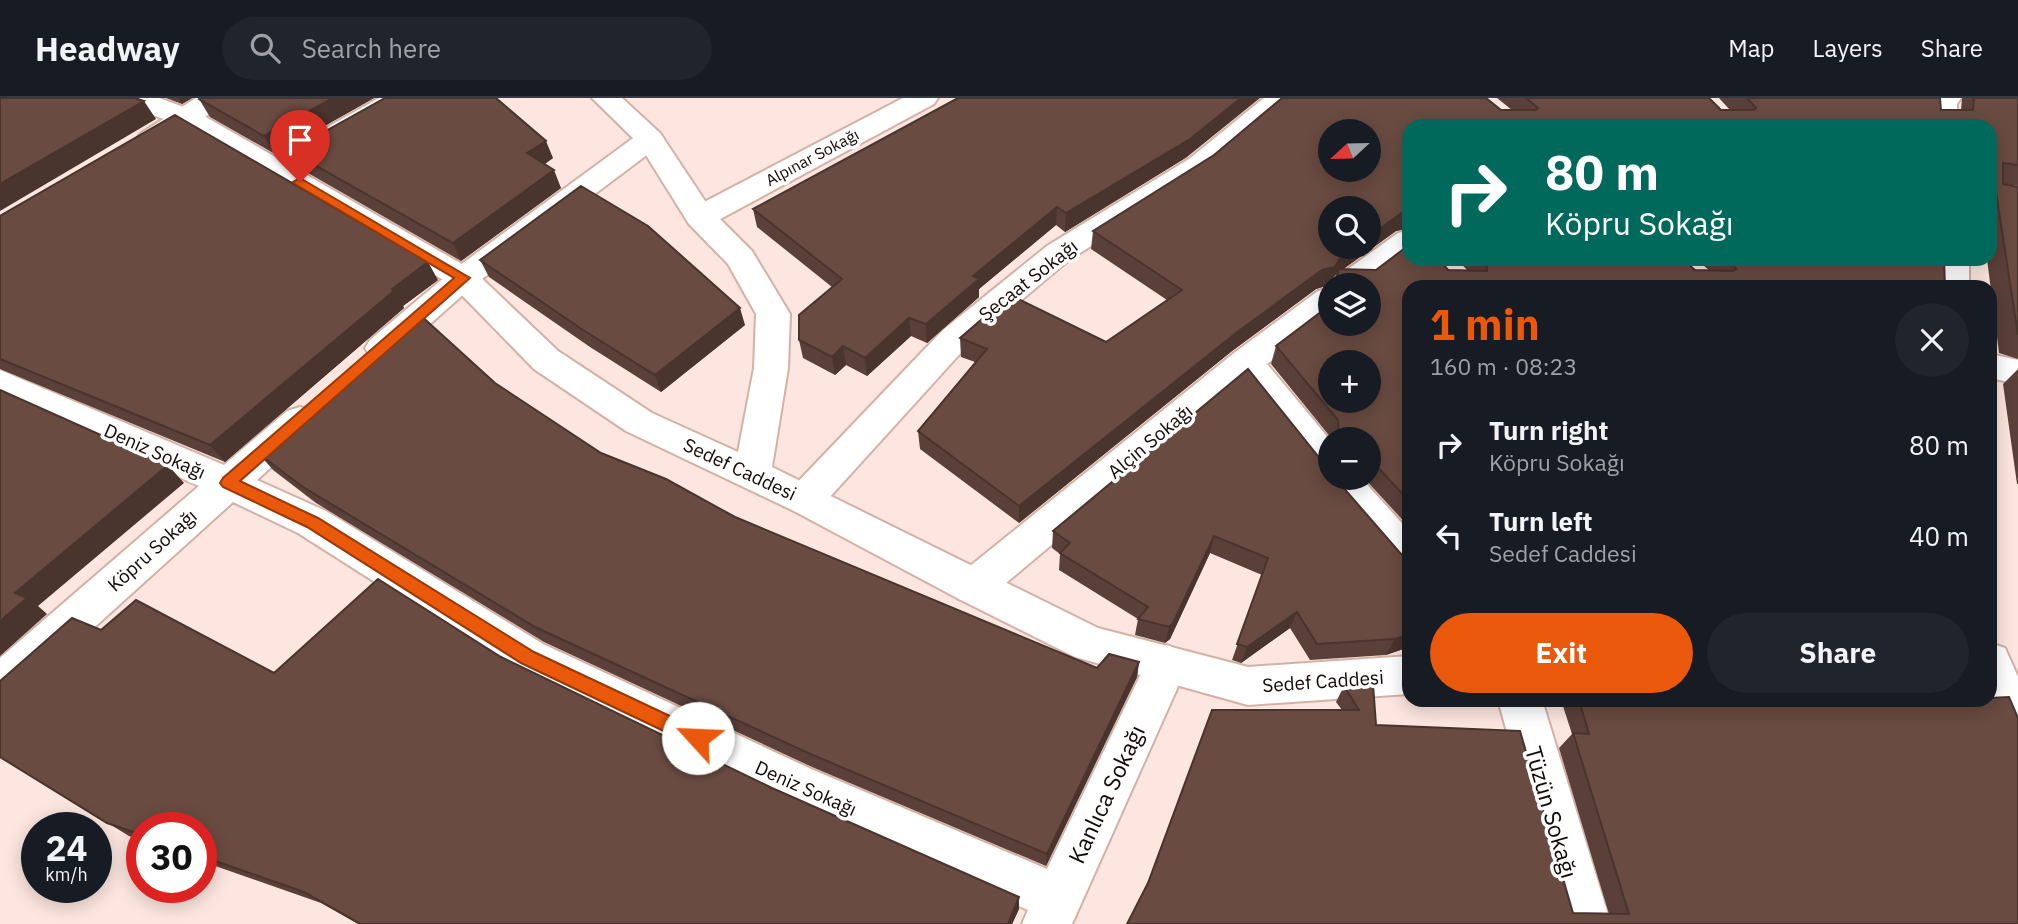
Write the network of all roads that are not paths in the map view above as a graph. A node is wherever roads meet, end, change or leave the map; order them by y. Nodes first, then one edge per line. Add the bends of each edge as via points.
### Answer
1 (134, 98) edge
2 (399, 98) edge
3 (606, 98) edge
4 (924, 98) edge
5 (1281, 98) edge
6 (1947, 98) edge
7 (201, 108) edge
8 (1943, 119) edge
9 (650, 139) junction
10 (128, 152) edge
11 (276, 168) junction
12 (700, 217) junction
13 (1402, 245) edge
14 (1364, 273) edge
15 (463, 278) junction
16 (1318, 308) edge
17 (1246, 362) junction
18 (361, 367) edge
19 (1997, 368) edge
20 (2018, 372) edge
21 (0, 383) edge
22 (330, 394) edge
23 (1318, 451) edge
24 (752, 474) junction
25 (228, 483) junction
26 (1350, 490) edge
27 (805, 499) junction
28 (1402, 550) edge
29 (973, 587) junction
30 (1167, 664) junction
31 (1997, 665) edge
32 (1402, 675) edge
33 (0, 685) edge
34 (1522, 707) edge
35 (2018, 730) edge
36 (1052, 911) edge
37 (1586, 924) edge

1 - 7 street, Sedef Caddesi
2 - 11 street
3 - 9 street
4 - 12 street, Alpınar Sokağı
5 - 27 street, Şecaat Sokağı via 1199,165 1058,253 955,338
6 - 8 street
7 - 10 street
7 - 11 street, Sedef Caddesi
9 - 12 street
9 - 15 street
11 - 15 street, Sedef Caddesi
12 - 24 street via 741,258 773,314 771,369
13 - 14 street
15 - 18 street
15 - 24 street, Sedef Caddesi via 546,360 639,422
16 - 17 street, Alçin Sokağı
17 - 23 street
17 - 29 street, Alçin Sokağı
19 - 20 street
21 - 25 street, Deniz Sokağı
22 - 25 street, Köpru Sokağı
24 - 27 street, Sedef Caddesi
25 - 33 street, Köpru Sokağı
25 - 36 street, Deniz Sokağı via 312,523 527,657
26 - 28 street
27 - 29 street, Sedef Caddesi
29 - 30 street, Sedef Caddesi via 1090,645
30 - 32 street, Sedef Caddesi via 1248,685
30 - 36 street, Kanlıca Sokağı
31 - 35 street
34 - 37 street, Tüzün Sokağı

